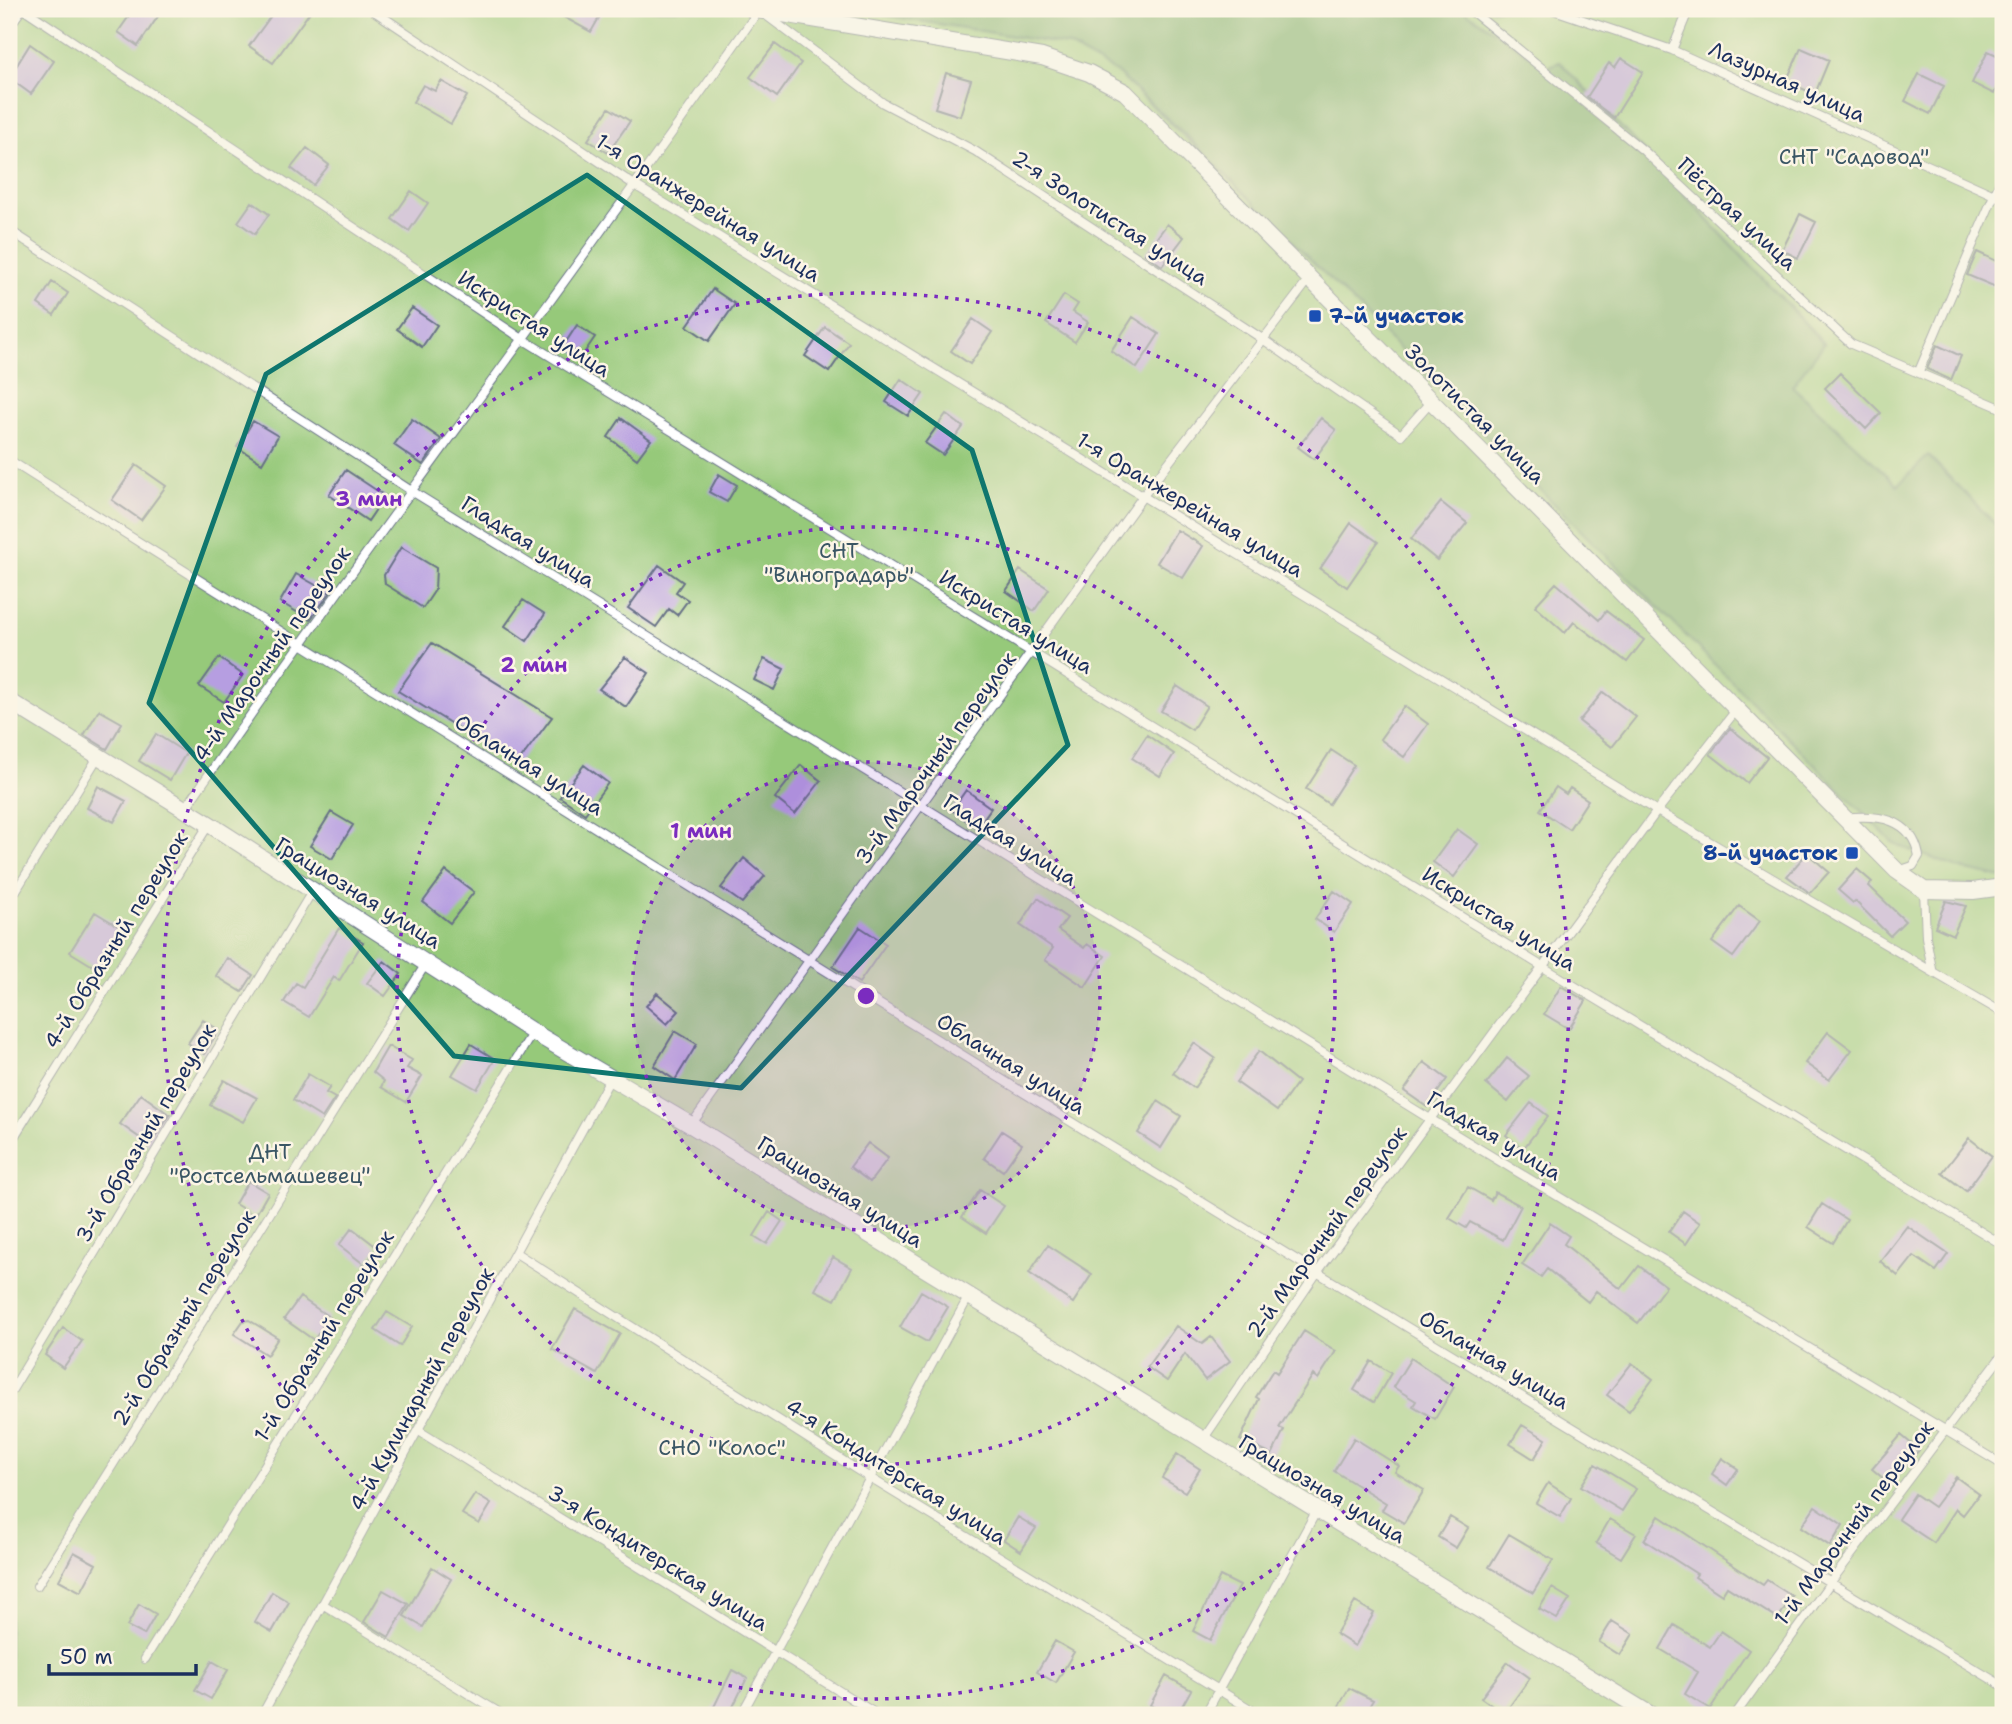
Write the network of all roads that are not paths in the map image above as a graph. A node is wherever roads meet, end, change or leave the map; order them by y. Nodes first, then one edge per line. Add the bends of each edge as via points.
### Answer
1 (23, 9) edge
2 (371, 9) edge
3 (755, 9) edge
4 (1469, 9) edge
5 (1551, 9) edge
6 (1689, 9) edge
7 (9, 27) edge
8 (1672, 50) junction
9 (2003, 174) edge
10 (636, 186) junction
11 (1994, 195) junction
12 (2003, 199) edge
13 (9, 230) edge
14 (1311, 277) junction
15 (1261, 338) junction
16 (524, 340) junction
17 (1919, 371) junction
18 (1432, 400) junction
19 (2003, 408) edge
20 (9, 460) edge
21 (410, 490) junction
22 (1143, 496) junction
23 (299, 643) junction
24 (1032, 653) junction
25 (9, 701) edge
26 (1737, 709) junction
27 (98, 757) junction
28 (923, 807) junction
29 (184, 809) junction
30 (1657, 811) junction
31 (1844, 818) junction
32 (209, 824) junction
33 (1897, 871) junction
34 (2003, 887) edge
35 (313, 890) junction
36 (1924, 890) junction
37 (9, 902) edge
38 (811, 960) junction
39 (427, 962) junction
40 (1543, 967) junction
41 (1933, 969) junction
42 (2003, 1013) edge
43 (533, 1032) junction
44 (611, 1077) junction
45 (1430, 1119) junction
46 (691, 1125) junction
47 (9, 1145) edge
48 (2003, 1245) edge
49 (516, 1253) junction
50 (1316, 1274) junction
51 (969, 1296) junction
52 (2003, 1354) edge
53 (9, 1395) edge
54 (1945, 1429) junction
55 (419, 1431) junction
56 (1202, 1441) junction
57 (2003, 1465) edge
58 (870, 1478) junction
59 (1317, 1510) junction
60 (1830, 1583) junction
61 (37, 1586) dead end
62 (324, 1605) junction
63 (776, 1652) junction
64 (145, 1659) dead end
65 (2003, 1686) edge
66 (1218, 1691) junction
67 (262, 1715) edge
68 (503, 1715) edge
69 (741, 1715) edge
70 (878, 1715) edge
71 (1205, 1715) edge
72 (1260, 1715) edge
73 (1651, 1715) edge
74 (1735, 1715) edge

1 - 7 lane
1 - 16 lane, Искристая улица
2 - 10 lane, 1-я Оранжерейная улица
3 - 10 lane, 4-й Марочный переулок
3 - 14 street, Золотистая улица via 1042,57 1089,73 1134,101
3 - 15 lane, 2-я Золотистая улица via 883,103 975,151
4 - 17 lane, Пёстрая улица via 1644,151 1851,344
5 - 8 lane, Лазурная улица
6 - 8 lane
8 - 11 lane, Лазурная улица
9 - 11 lane
10 - 16 lane, 4-й Марочный переулок
10 - 22 lane, 1-я Оранжерейная улица
11 - 12 lane, Лазурная улица
11 - 17 lane
13 - 21 lane, Гладкая улица
14 - 15 lane, 3-й Марочный переулок
14 - 18 street, Золотистая улица
15 - 18 lane, 2-я Золотистая улица via 1401,435
15 - 22 lane, 3-й Марочный переулок
16 - 21 lane, 4-й Марочный переулок
16 - 24 lane, Искристая улица
17 - 19 lane, Пёстрая улица
18 - 26 street, Золотистая улица
20 - 23 lane, Облачная улица
21 - 23 lane, 4-й Марочный переулок
21 - 28 lane, Гладкая улица
22 - 24 lane, 3-й Марочный переулок
22 - 30 lane, 1-я Оранжерейная улица
23 - 29 lane, 4-й Марочный переулок
23 - 38 lane, Облачная улица
24 - 28 lane, 3-й Марочный переулок
24 - 40 lane, Искристая улица
25 - 27 street, Грациозная улица
26 - 30 lane, 2-й Марочный переулок
26 - 31 street, Золотистая улица
27 - 29 street, Грациозная улица
27 - 37 lane
28 - 38 lane, 3-й Марочный переулок
28 - 45 lane, Гладкая улица
29 - 32 street, Грациозная улица
30 - 40 lane, 2-й Марочный переулок
30 - 41 lane, 1-я Оранжерейная улица
31 - 33 street, Золотистая улица
31 - 33 lane via 1872,814 1901,826 1916,839 1919,856 1913,866
32 - 35 street, Грациозная улица
32 - 47 lane, 4-й Образный переулок
33 - 36 street, Золотистая улица
34 - 36 street
35 - 39 street, Грациозная улица
35 - 53 lane, 3-й Образный переулок
36 - 41 lane
38 - 46 lane, 3-й Марочный переулок
38 - 50 lane, Облачная улица
39 - 43 street, Грациозная улица
39 - 61 lane, 2-й Образный переулок
40 - 45 lane, 2-й Марочный переулок
40 - 48 lane, Искристая улица
41 - 42 lane, 1-я Оранжерейная улица
43 - 44 street, Грациозная улица
43 - 64 lane, 1-й Образный переулок
44 - 46 street, Грациозная улица
44 - 49 lane, 4-й Кулинарный переулок
45 - 50 lane, 2-й Марочный переулок
45 - 54 lane, Гладкая улица
46 - 51 street, Грациозная улица
49 - 55 lane, 4-й Кулинарный переулок
49 - 58 lane, 4-я Кондитерская улица
50 - 56 lane, 2-й Марочный переулок
50 - 60 lane, Облачная улица
51 - 56 street, Грациозная улица
51 - 58 lane
52 - 54 lane, 1-й Марочный переулок
54 - 57 lane, Гладкая улица
54 - 60 lane, 1-й Марочный переулок
55 - 62 lane, 4-й Кулинарный переулок
55 - 63 lane, 3-я Кондитерская улица
56 - 59 street, Грациозная улица
58 - 63 lane
58 - 66 lane, 4-я Кондитерская улица
59 - 66 lane
59 - 73 street, Грациозная улица
60 - 65 lane, Облачная улица
60 - 74 lane, 1-й Марочный переулок
62 - 67 lane, 4-й Кулинарный переулок
62 - 68 lane
63 - 69 lane
63 - 70 lane, 3-я Кондитерская улица
66 - 71 lane
66 - 72 lane, 4-я Кондитерская улица

